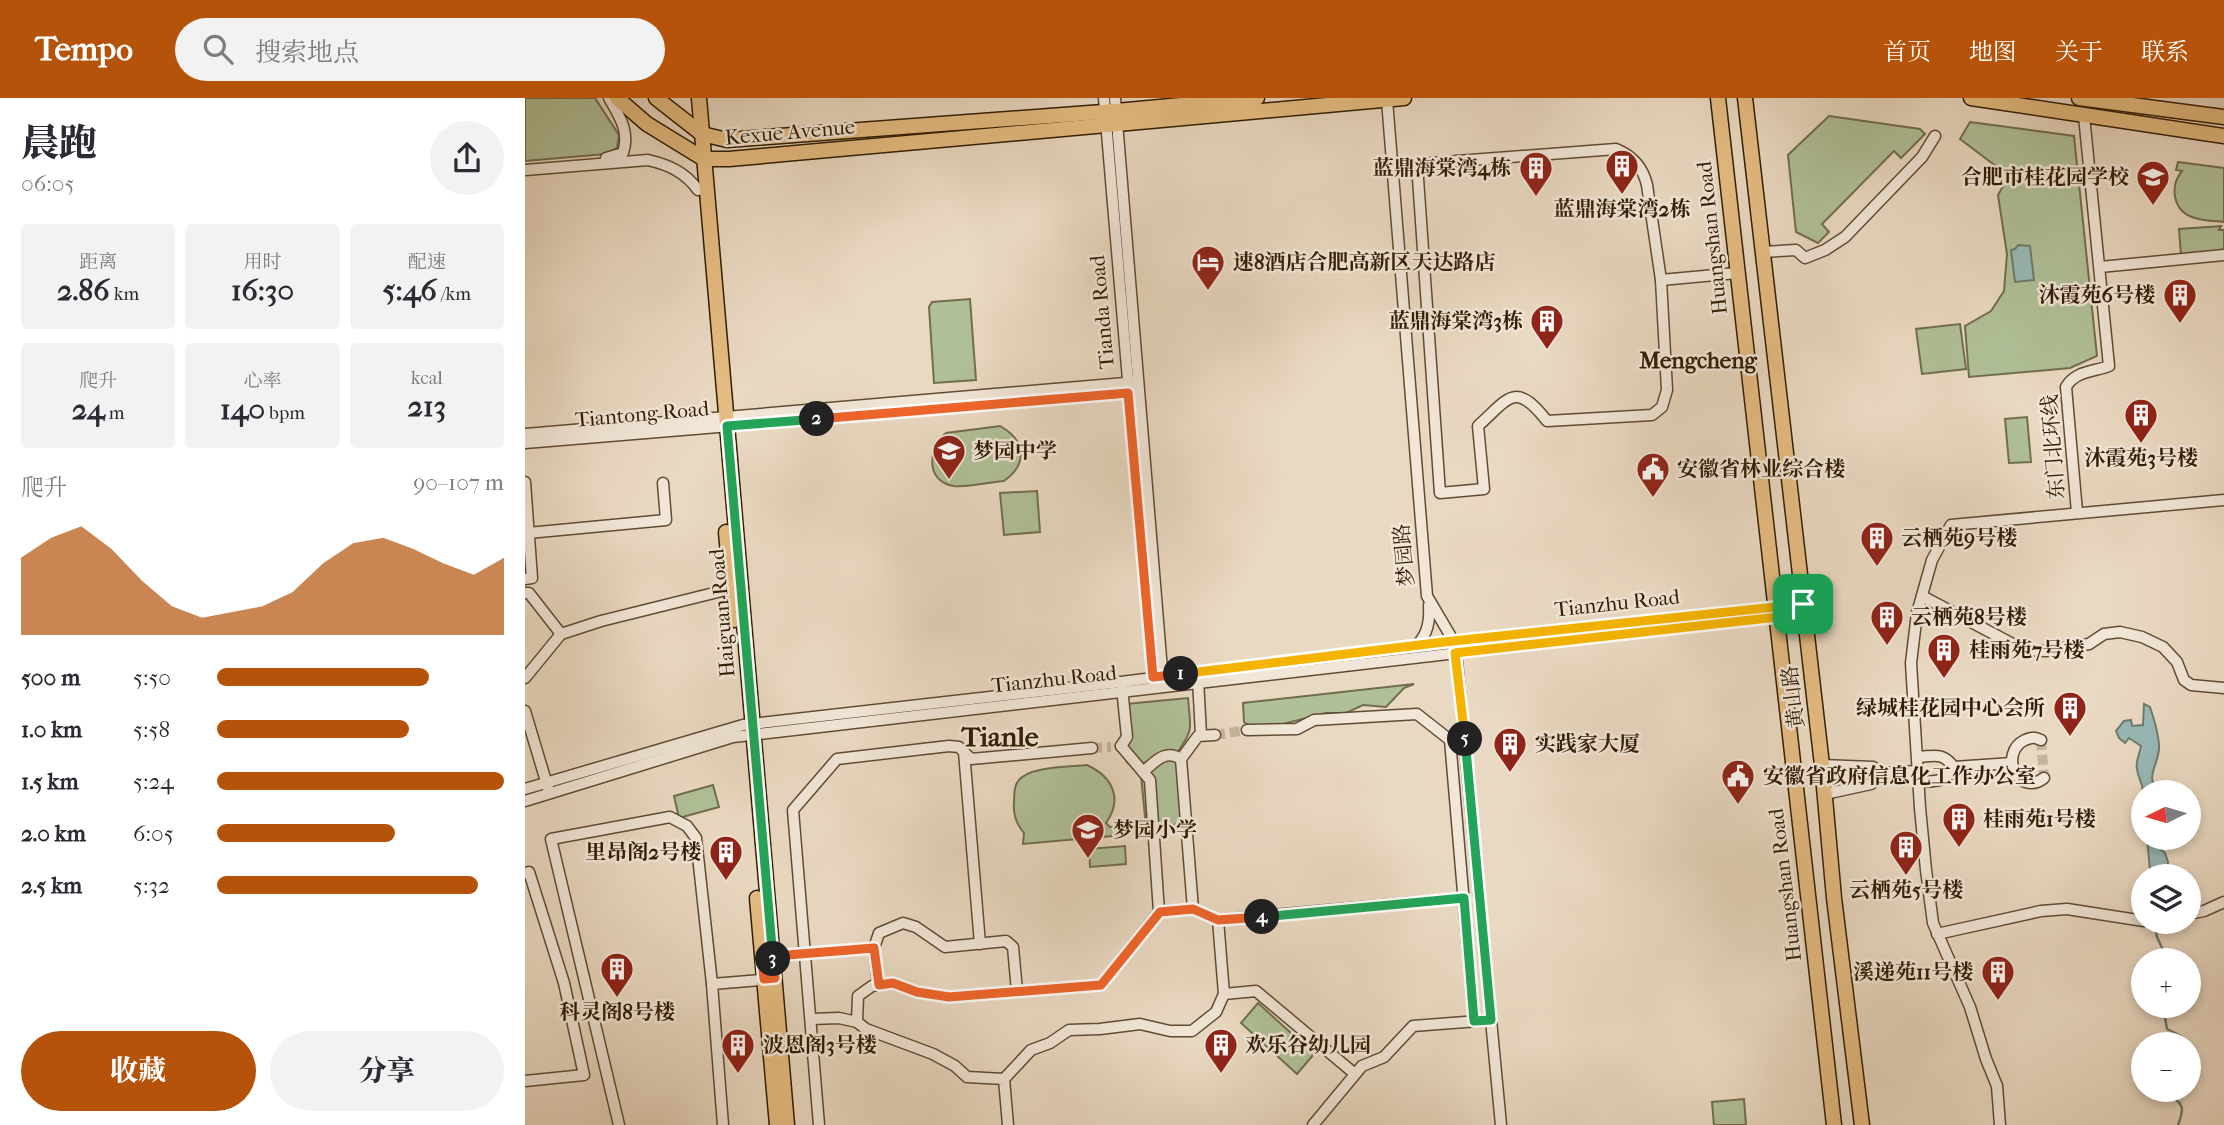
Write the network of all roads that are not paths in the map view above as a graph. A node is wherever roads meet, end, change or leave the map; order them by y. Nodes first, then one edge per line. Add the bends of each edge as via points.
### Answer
1 (609, 98) edge
2 (617, 98) edge
3 (656, 98) edge
4 (690, 98) edge
5 (699, 98) edge
6 (1257, 98) edge
7 (1404, 98) edge
8 (1718, 98) edge
9 (1745, 98) edge
10 (1971, 98) edge
11 (2079, 98) edge
12 (1387, 100) edge
13 (1110, 111) edge
14 (2084, 116) junction
15 (2224, 117) edge
16 (697, 130) junction
17 (1935, 136) dead end
18 (2224, 136) edge
19 (699, 156) junction
20 (525, 164) edge
21 (525, 170) edge
22 (698, 190) junction
23 (1763, 252) junction
24 (2224, 255) edge
25 (2100, 267) junction
26 (1737, 272) junction
27 (1661, 280) junction
28 (1427, 316) junction
29 (1405, 319) junction
30 (1133, 387) junction
31 (722, 422) junction
32 (525, 434) edge
33 (525, 443) edge
34 (525, 482) edge
35 (663, 483) dead end
36 (2224, 500) edge
37 (2077, 512) junction
38 (528, 533) junction
39 (525, 579) edge
40 (736, 588) junction
41 (525, 593) edge
42 (1922, 596) junction
43 (1429, 602) junction
44 (1804, 609) junction
45 (1775, 612) junction
46 (561, 634) junction
47 (1416, 646) junction
48 (1454, 647) junction
49 (1197, 672) junction
50 (525, 678) edge
51 (1158, 683) junction
52 (1198, 685) junction
53 (1122, 687) junction
54 (2224, 688) edge
55 (525, 711) edge
56 (748, 730) junction
57 (1247, 730) tunnel mouth
58 (1215, 734) tunnel mouth
59 (1201, 735) junction
60 (2041, 740) dead end
61 (1092, 748) tunnel mouth
62 (964, 752) junction
63 (1917, 757) junction
64 (1181, 759) junction
65 (2012, 763) junction
66 (1822, 765) junction
67 (1954, 767) junction
68 (1143, 772) junction
69 (1883, 773) junction
70 (1918, 776) junction
71 (2045, 778) dead end
72 (546, 782) junction
73 (525, 789) edge
74 (550, 794) junction
75 (1825, 794) junction
76 (525, 801) edge
77 (525, 873) edge
78 (1464, 898) junction
79 (2224, 902) edge
80 (1193, 909) junction
81 (1160, 912) junction
82 (2201, 912) edge
83 (2131, 919) edge
84 (1218, 920) junction
85 (1937, 934) junction
86 (980, 944) junction
87 (874, 948) junction
88 (805, 953) junction
89 (767, 957) junction
90 (769, 979) junction
91 (712, 984) junction
92 (879, 985) junction
93 (1017, 991) junction
94 (1224, 994) junction
95 (811, 1019) junction
96 (1491, 1020) junction
97 (1474, 1021) junction
98 (857, 1022) junction
99 (1355, 1074) junction
100 (1004, 1079) junction
101 (525, 1082) edge
102 (619, 1125) edge
103 (723, 1125) edge
104 (777, 1125) edge
105 (787, 1125) edge
106 (819, 1125) edge
107 (1008, 1125) edge
108 (1313, 1125) edge
109 (1501, 1125) edge
110 (1834, 1125) edge
111 (1863, 1125) edge
112 (2000, 1125) edge

1 - 20 street via 627,140 623,153
2 - 19 main road via 647,124
3 - 16 main road, Kexue Avenue
4 - 16 main road, Haiguan Road
5 - 16 main road, Haiguan Road
6 - 13 main road, Kexue Avenue
7 - 12 main road, Kexue Avenue
8 - 26 main road, Huangshan Road
9 - 23 main road, 黄山路
10 - 14 main road
11 - 15 main road
12 - 13 main road, Kexue Avenue
12 - 29 street, 梦园路
13 - 16 main road, Kexue Avenue via 727,140
13 - 19 main road, Kexue Avenue via 963,139 729,159
13 - 30 street, Tianda Road
14 - 18 main road
14 - 25 street
16 - 19 main road, Haiguan Road
17 - 23 street via 1922,157 1845,237 1805,258 1796,250
19 - 22 main road, Haiguan Road
19 - 31 main road, Haiguan Road
21 - 22 street via 648,160 683,173
22 - 31 main road, Haiguan Road
23 - 44 main road, 黄山路
24 - 25 street
25 - 37 street, 东门北环线 via 2109,366 2071,378 2066,387
26 - 27 street
26 - 45 main road, Huangshan Road
27 - 28 street via 1645,175 1626,153 1616,149 1417,164
27 - 28 street via 1667,390 1662,407 1652,415 1547,421 1531,401 1510,397 1478,426 1483,489 1440,493
28 - 29 street
29 - 43 street, 梦园路
30 - 31 street, Tiantong Road
30 - 51 street, Tianda Road
31 - 32 street, Tiantong Road
31 - 33 street, Tiantong Road
31 - 40 main road, Haiguan Road
34 - 38 street
35 - 38 street via 666,520
36 - 37 street
37 - 42 street via 1951,525
38 - 39 street via 532,578
40 - 46 street
40 - 56 main road, Haiguan Road
41 - 46 street
42 - 54 street via 2024,650 2089,644 2104,634 2120,632 2142,637 2163,647 2191,685
42 - 63 street via 1911,663
43 - 47 street via 1427,632
43 - 48 street, 梦园路
44 - 45 main road, Tianzhu Road
44 - 66 main road, 黄山路
45 - 48 street, Tianzhu Road
45 - 110 main road, Huangshan Road
46 - 50 street
47 - 48 street, Tianzhu Road
47 - 49 street, Tianzhu Road
48 - 52 street, Tianzhu Road
48 - 96 street, 梦园路
49 - 51 street, Tianzhu Road
49 - 52 street
51 - 52 street, Tianzhu Road
51 - 53 street, Tianzhu Road
52 - 59 street
53 - 56 street, Tianzhu Road
53 - 68 street via 1126,737 1116,746
55 - 72 street
56 - 72 street, Tianzhu Road
56 - 74 street, Tianzhu Road
56 - 89 main road, Haiguan Road
57 - 78 street via 1297,729 1314,720 1417,714 1450,740
58 - 59 street
59 - 64 street
60 - 65 street via 2020,742
61 - 62 street via 971,759
62 - 86 street
62 - 88 street via 949,746 837,759 793,810
63 - 67 street via 1936,755 1947,758
63 - 70 street
64 - 68 street via 1166,754
64 - 80 street
65 - 67 street
65 - 71 street via 2022,782
66 - 69 street via 1873,767
66 - 75 main road, 黄山路
67 - 70 street via 1941,780
68 - 81 street via 1150,780
69 - 70 street
69 - 75 street via 1871,784
70 - 85 street
72 - 73 street, Tianzhu Road
72 - 74 street
74 - 76 street, Tianzhu Road
75 - 111 main road, 黄山路
77 - 101 street via 530,872 564,983 584,1074
78 - 84 street
78 - 97 street
79 - 82 street
80 - 81 street
80 - 84 street
81 - 93 street via 1101,985
83 - 85 street via 2067,909 2041,911
84 - 94 street
85 - 112 street via 1970,1007 1997,1086
86 - 87 street via 945,947 903,923 879,933
86 - 93 street via 1006,941 1013,947
87 - 88 street
87 - 92 street
88 - 89 street
88 - 95 street
89 - 90 main road, Haiguan Road
90 - 91 street
90 - 104 main road, Haiguan Road
90 - 105 main road, Haiguan Road
91 - 102 street via 696,838 687,826 670,817 551,839
91 - 103 street
92 - 93 street via 893,983 949,997
92 - 98 street via 858,996
94 - 99 street via 1257,992
94 - 100 street via 1216,1012 1192,1031 1140,1024 1069,1030 1031,1049
95 - 98 street
95 - 106 street
96 - 97 street
96 - 109 street, 梦园路
97 - 99 street via 1413,1026 1384,1057 1361,1066
98 - 100 street via 866,1030 933,1054 967,1077
99 - 108 street
100 - 107 street

